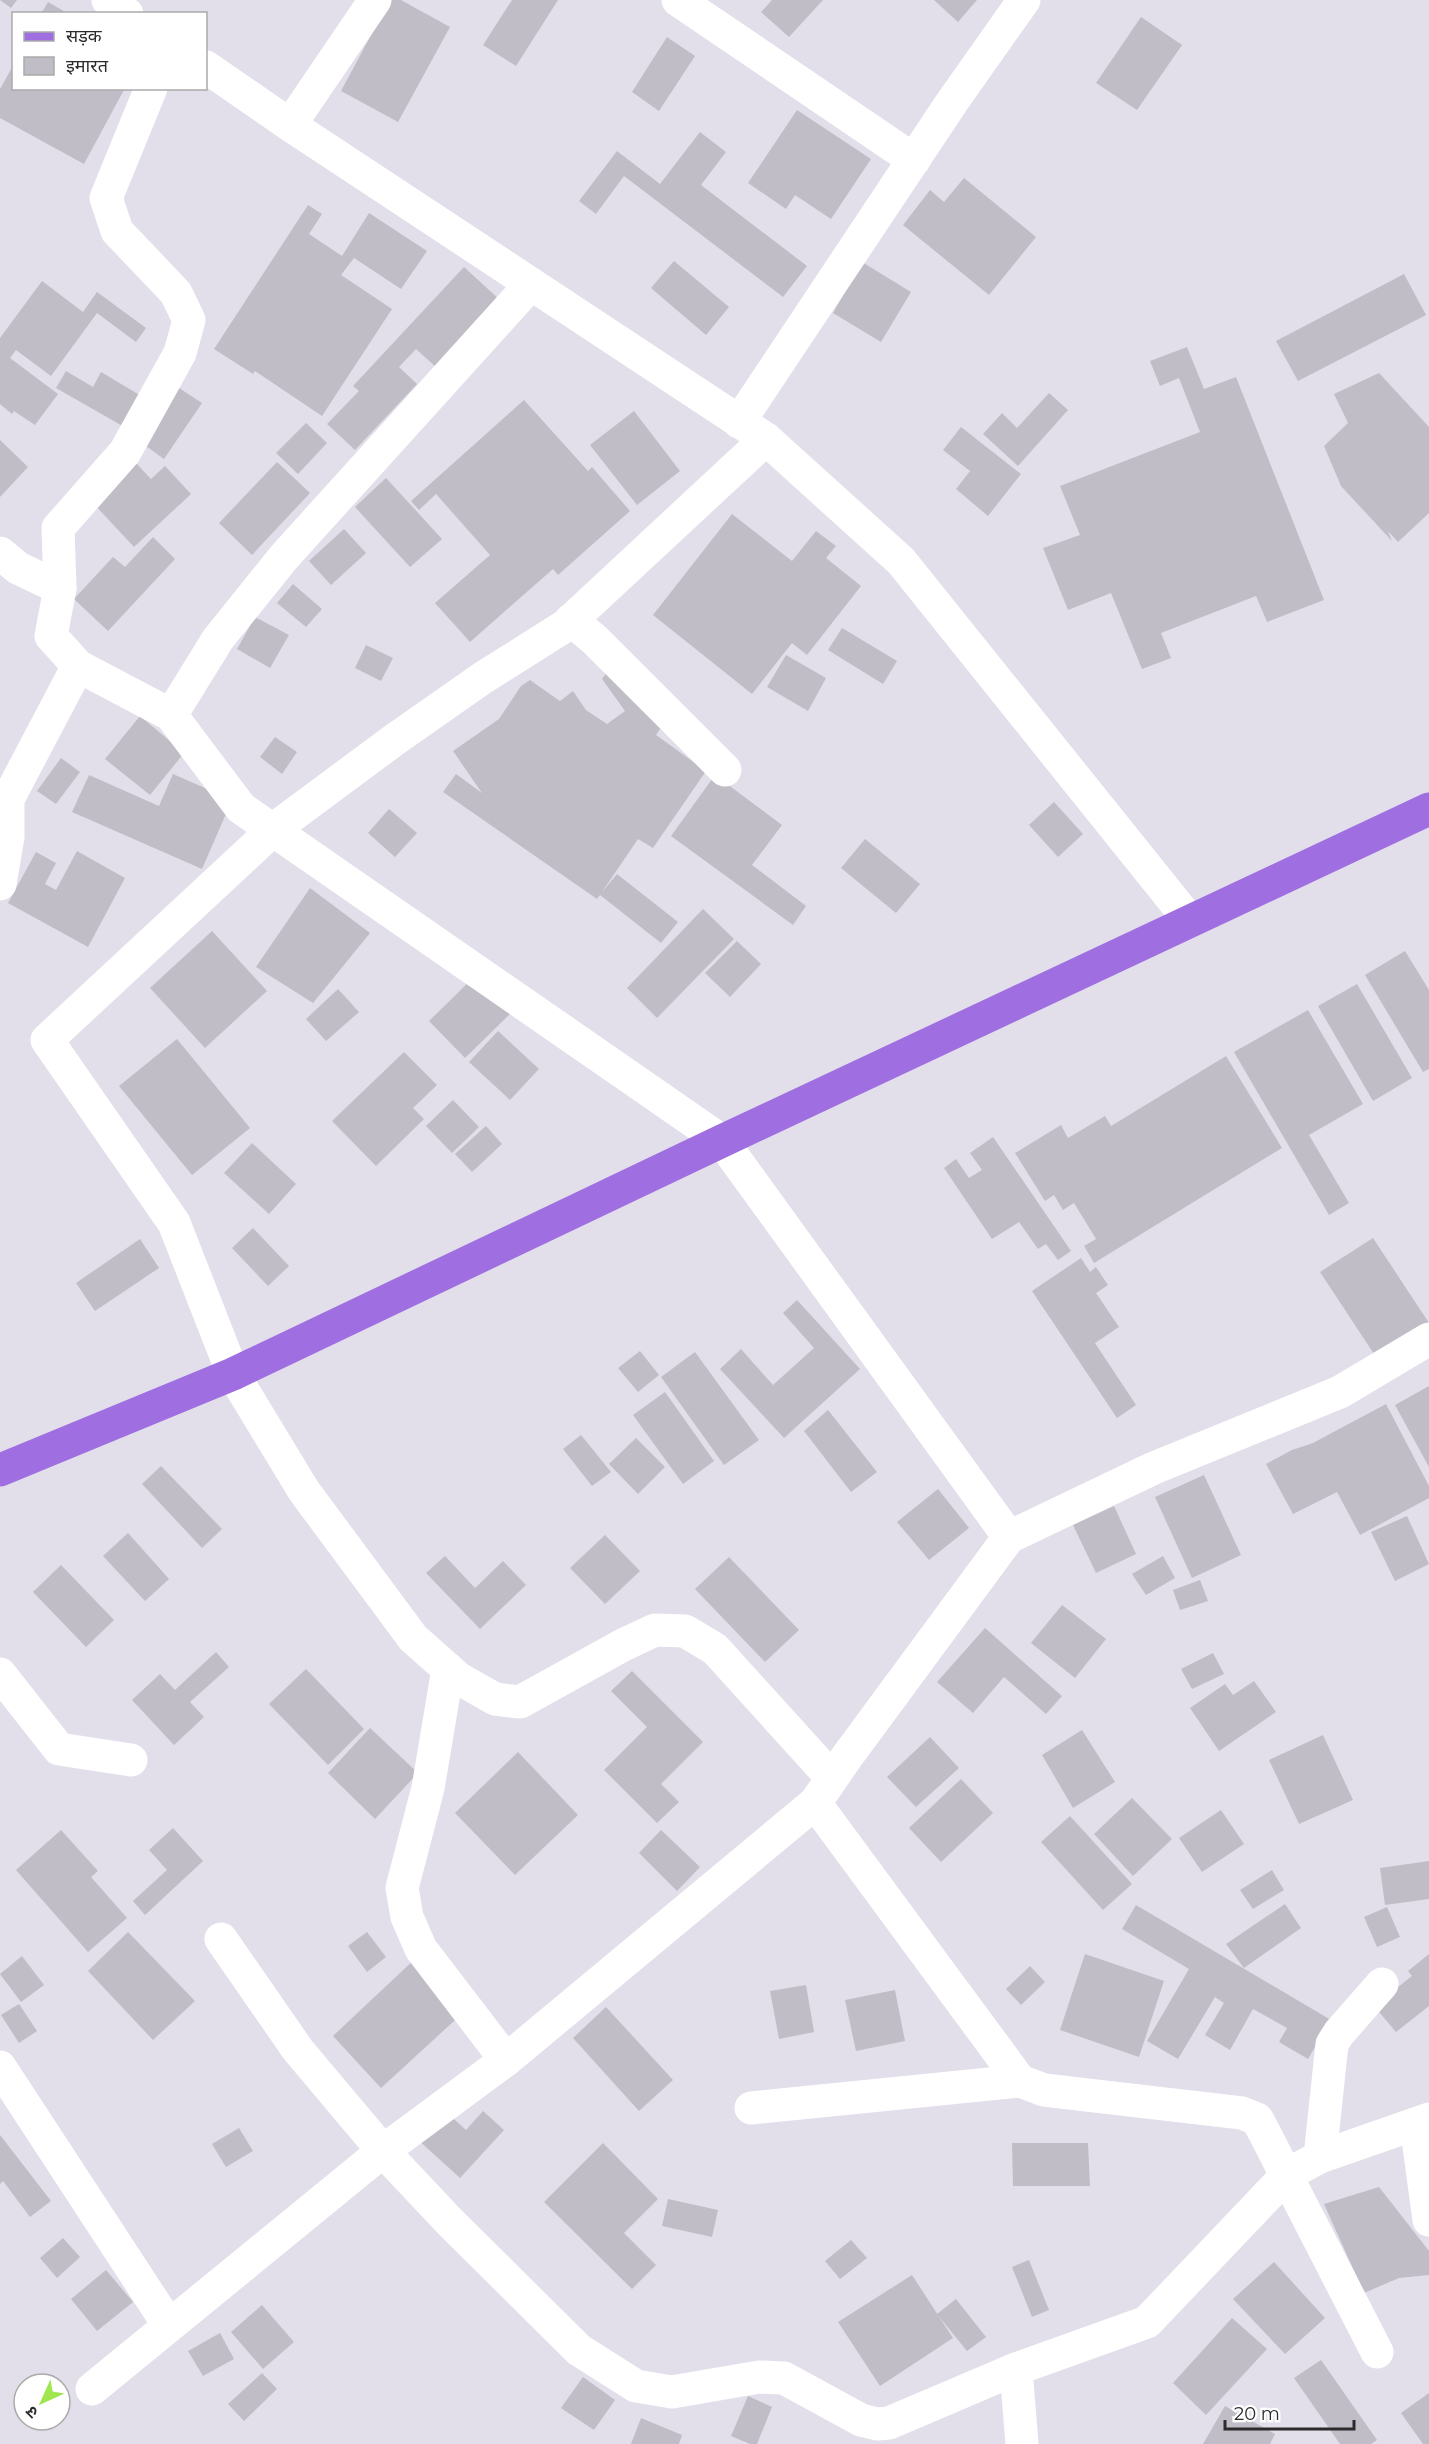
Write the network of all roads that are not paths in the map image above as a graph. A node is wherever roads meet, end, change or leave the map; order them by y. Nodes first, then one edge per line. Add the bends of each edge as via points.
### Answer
1 (108, 0) edge
2 (375, 0) edge
3 (678, 0) edge
4 (1024, 0) edge
5 (125, 12) edge
6 (207, 68) edge
7 (150, 90) edge
8 (290, 124) junction
9 (914, 160) junction
10 (531, 284) junction
11 (753, 431) junction
12 (0, 553) edge
13 (60, 588) junction
14 (571, 620) junction
15 (78, 666) junction
16 (171, 715) junction
17 (725, 770) dead end
18 (1429, 809) edge
19 (274, 830) junction
20 (0, 884) edge
21 (1190, 921) junction
22 (722, 1141) junction
23 (1429, 1339) edge
24 (233, 1374) junction
25 (0, 1470) edge
26 (1010, 1537) junction
27 (448, 1669) junction
28 (0, 1674) edge
29 (131, 1760) dead end
30 (824, 1790) junction
31 (221, 1940) dead end
32 (1382, 1984) dead end
33 (506, 2061) junction
34 (0, 2067) edge
35 (1020, 2081) junction
36 (751, 2108) dead end
37 (1423, 2122) edge
38 (382, 2151) junction
39 (1320, 2157) junction
40 (1288, 2174) junction
41 (1429, 2220) edge
42 (168, 2324) junction
43 (1377, 2352) dead end
44 (1016, 2369) junction
45 (92, 2389) dead end
46 (873, 2434) edge
47 (1022, 2444) edge

1 - 5 street
2 - 8 street
3 - 9 street
4 - 9 street
6 - 8 street
7 - 13 street via 106,198 117,231 176,293 189,320 180,353 125,452 58,528
8 - 10 street
9 - 11 street
10 - 11 street
10 - 16 street via 284,557 218,639
11 - 14 street
11 - 21 street via 901,561
12 - 13 street via 18,568
13 - 15 street via 51,636
14 - 17 street
14 - 19 street via 394,740
15 - 16 street
15 - 20 street via 8,799 8,837
16 - 19 street via 241,808
18 - 21 main road
19 - 22 street
19 - 24 street via 47,1040 174,1223
21 - 22 main road
22 - 24 main road
22 - 26 street
23 - 26 street via 1340,1392 1154,1468
24 - 25 main road
24 - 27 street via 304,1491 413,1638
26 - 30 street
27 - 30 street via 495,1700 520,1702 655,1630 685,1631 715,1649
27 - 33 street via 428,1788 402,1888 407,1917 421,1949
28 - 29 street via 59,1749
30 - 33 street
30 - 35 street
31 - 38 street via 298,2050
32 - 39 street via 1332,2044
33 - 38 street
34 - 42 street
35 - 36 street
35 - 40 street via 1044,2090 1242,2113 1257,2120
37 - 39 street
37 - 41 street
38 - 42 street
38 - 46 street via 579,2350 636,2386 672,2392 759,2377 783,2378 861,2420
39 - 40 street
40 - 43 street
40 - 44 street via 1147,2322
42 - 45 street
44 - 46 street via 889,2423
44 - 47 street

